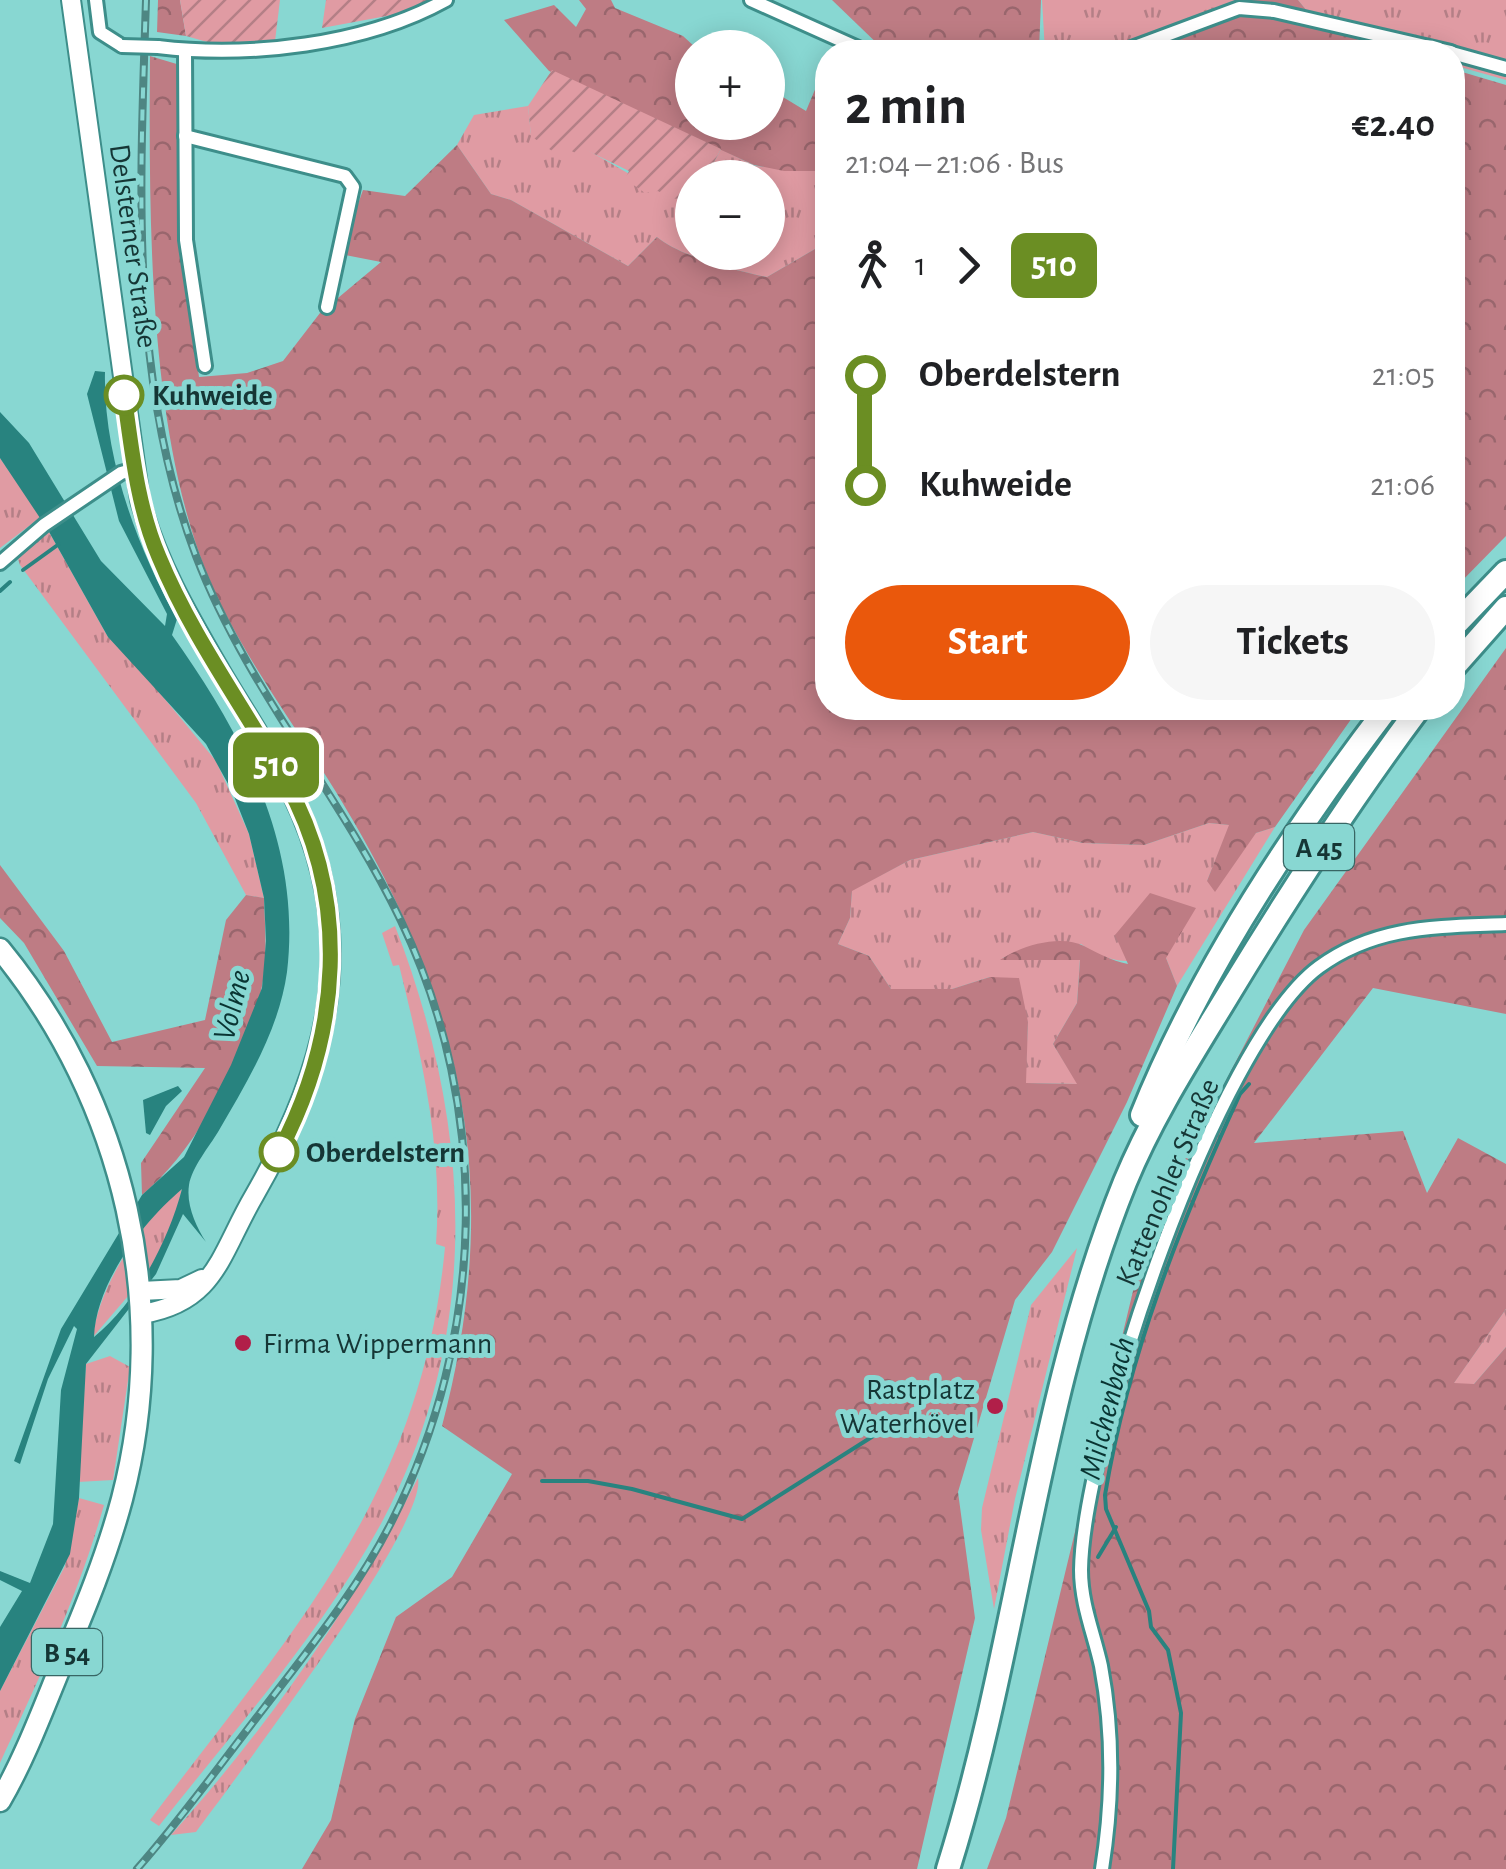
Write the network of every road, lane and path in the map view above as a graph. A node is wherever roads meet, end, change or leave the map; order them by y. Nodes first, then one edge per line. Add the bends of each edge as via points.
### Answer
1 (71, 0) edge
2 (96, 0) edge
3 (446, 0) edge
4 (751, 0) edge
5 (840, 40) edge
6 (1153, 40) edge
7 (1397, 40) edge
8 (185, 52) junction
9 (1465, 57) edge
10 (1506, 68) edge
11 (184, 136) junction
12 (327, 307) dead end
13 (205, 366) dead end
14 (128, 471) junction
15 (0, 563) edge
16 (1506, 572) edge
17 (1506, 608) edge
18 (1465, 615) edge
19 (1465, 654) edge
20 (1378, 720) edge
21 (1411, 720) edge
22 (1506, 924) edge
23 (0, 949) edge
24 (1219, 988) junction
25 (1196, 1027) junction
26 (212, 1268) junction
27 (141, 1291) junction
28 (142, 1314) junction
29 (0, 1801) edge
30 (938, 1869) edge
31 (948, 1869) edge
32 (1102, 1869) edge

1 - 14 street, Delsterner Straße
2 - 8 street, bridge via 100,32 122,46
3 - 8 street via 406,21 349,34
4 - 5 street
6 - 7 street via 1239,8
8 - 11 street
9 - 10 street
11 - 12 street via 346,176 353,187
11 - 13 street via 186,240
14 - 15 street via 44,525
14 - 26 street, Delsterner Straße via 167,576 293,796 317,854 329,918 332,988 309,1084
16 - 18 highway
17 - 19 highway
20 - 24 highway, A 45 via 1275,866
21 - 24 highway, A 45
22 - 32 street, Kattenohler Straße via 1396,930 1320,966 1279,1008 1200,1156 1146,1293 1082,1552 1085,1609 1112,1736
23 - 27 main road, B 54 via 50,1017 114,1155
24 - 25 highway, A 45
25 - 30 highway, A 45 via 1123,1161 1077,1295 969,1765
25 - 31 highway, A 45 via 1124,1184 1086,1299 980,1770
26 - 27 street via 192,1286
26 - 28 street, Delsterner Straße via 197,1295
27 - 28 main road, B 54
28 - 29 main road, B 54 via 134,1440 119,1510 82,1616

